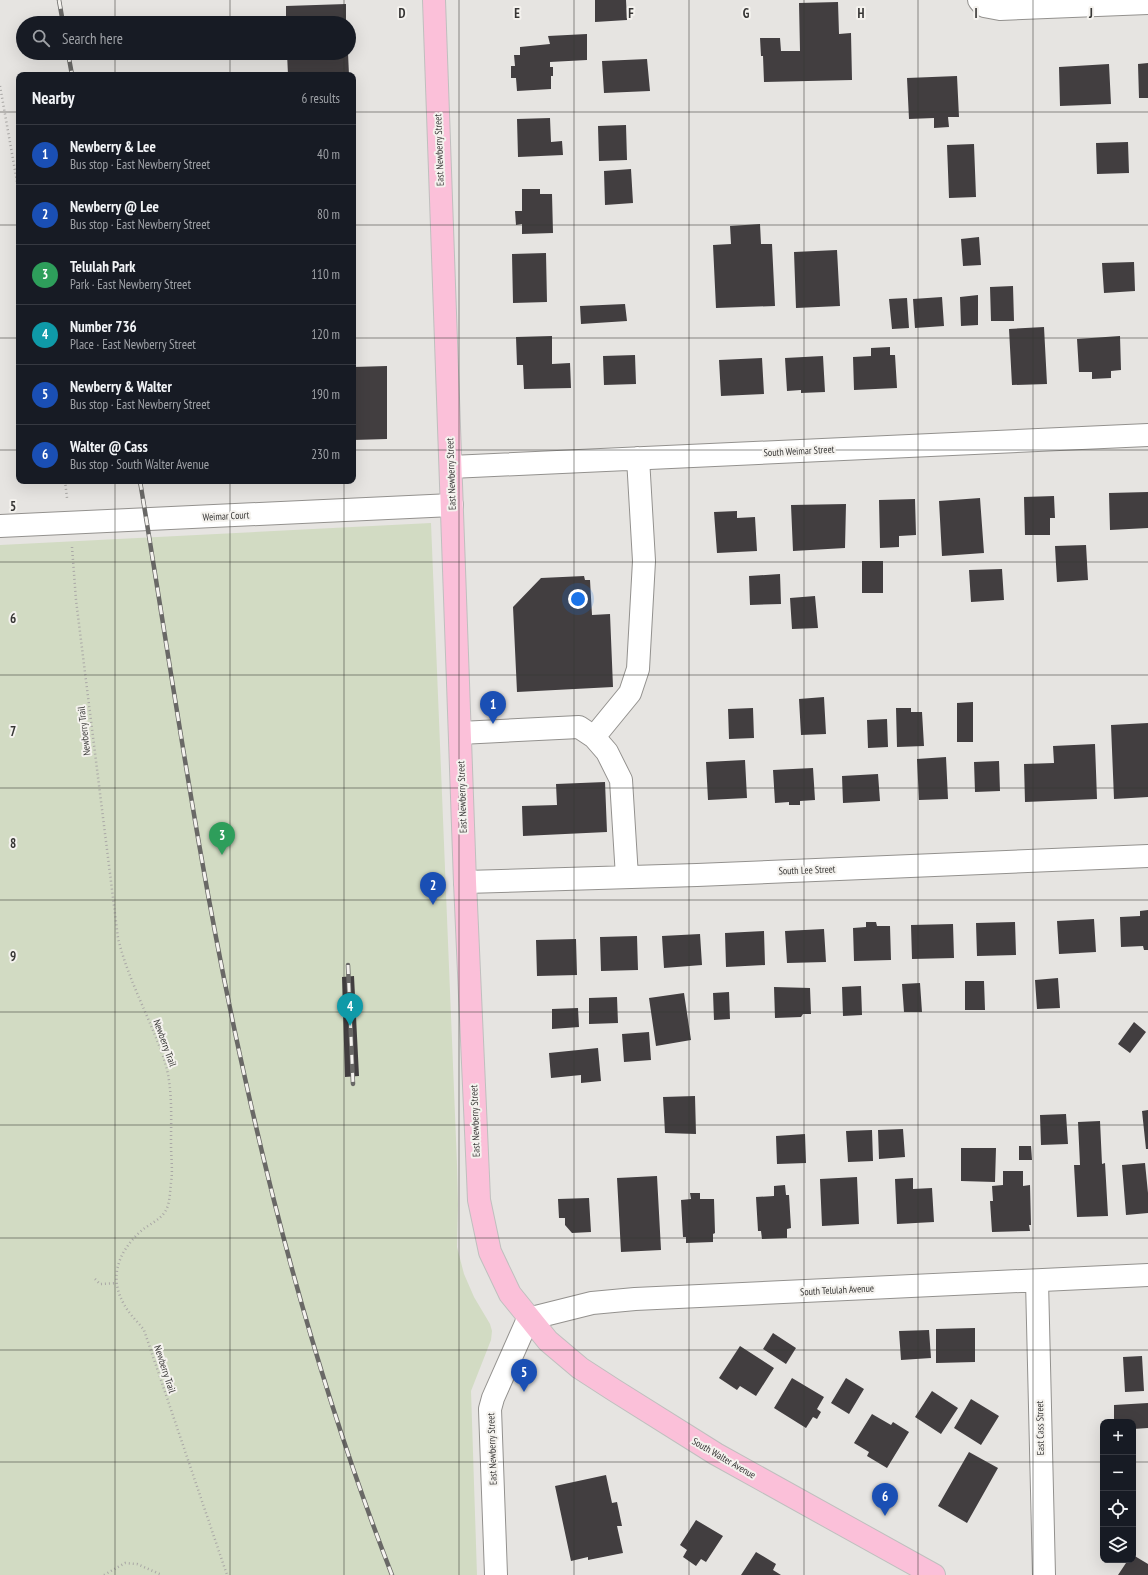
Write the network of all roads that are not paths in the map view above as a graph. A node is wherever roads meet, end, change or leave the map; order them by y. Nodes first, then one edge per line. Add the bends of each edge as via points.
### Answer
1 (434, 0) edge
2 (979, 0) edge
3 (1148, 3) edge
4 (1148, 435) edge
5 (638, 458) junction
6 (451, 467) junction
7 (452, 505) junction
8 (0, 526) edge
9 (460, 733) junction
10 (594, 737) junction
11 (1148, 856) edge
12 (627, 877) junction
13 (466, 882) junction
14 (1148, 1275) edge
15 (1037, 1281) junction
16 (528, 1319) junction
17 (496, 1575) edge
18 (934, 1575) edge
19 (1044, 1575) edge

1 - 6 main road, East Newberry Street
2 - 3 street via 984,6 1000,9
4 - 5 street, South Weimar Street
5 - 6 street, South Weimar Street
5 - 10 street via 644,561 638,669 630,693
6 - 7 main road, East Newberry Street
7 - 8 street, Weimar Court
7 - 9 main road, East Newberry Street
9 - 10 street via 579,727
9 - 13 main road, East Newberry Street
10 - 12 street via 607,752 621,780
11 - 12 street, South Lee Street
12 - 13 street, South Lee Street
13 - 16 main road, East Newberry Street via 479,1200 490,1252 510,1294
14 - 15 street, South Telulah Avenue
15 - 16 street, South Telulah Avenue via 635,1298 592,1303
15 - 19 street, East Cass Street
16 - 17 street, East Newberry Street via 490,1409
16 - 18 main road, South Walter Avenue via 548,1342 580,1368 620,1394 716,1454

